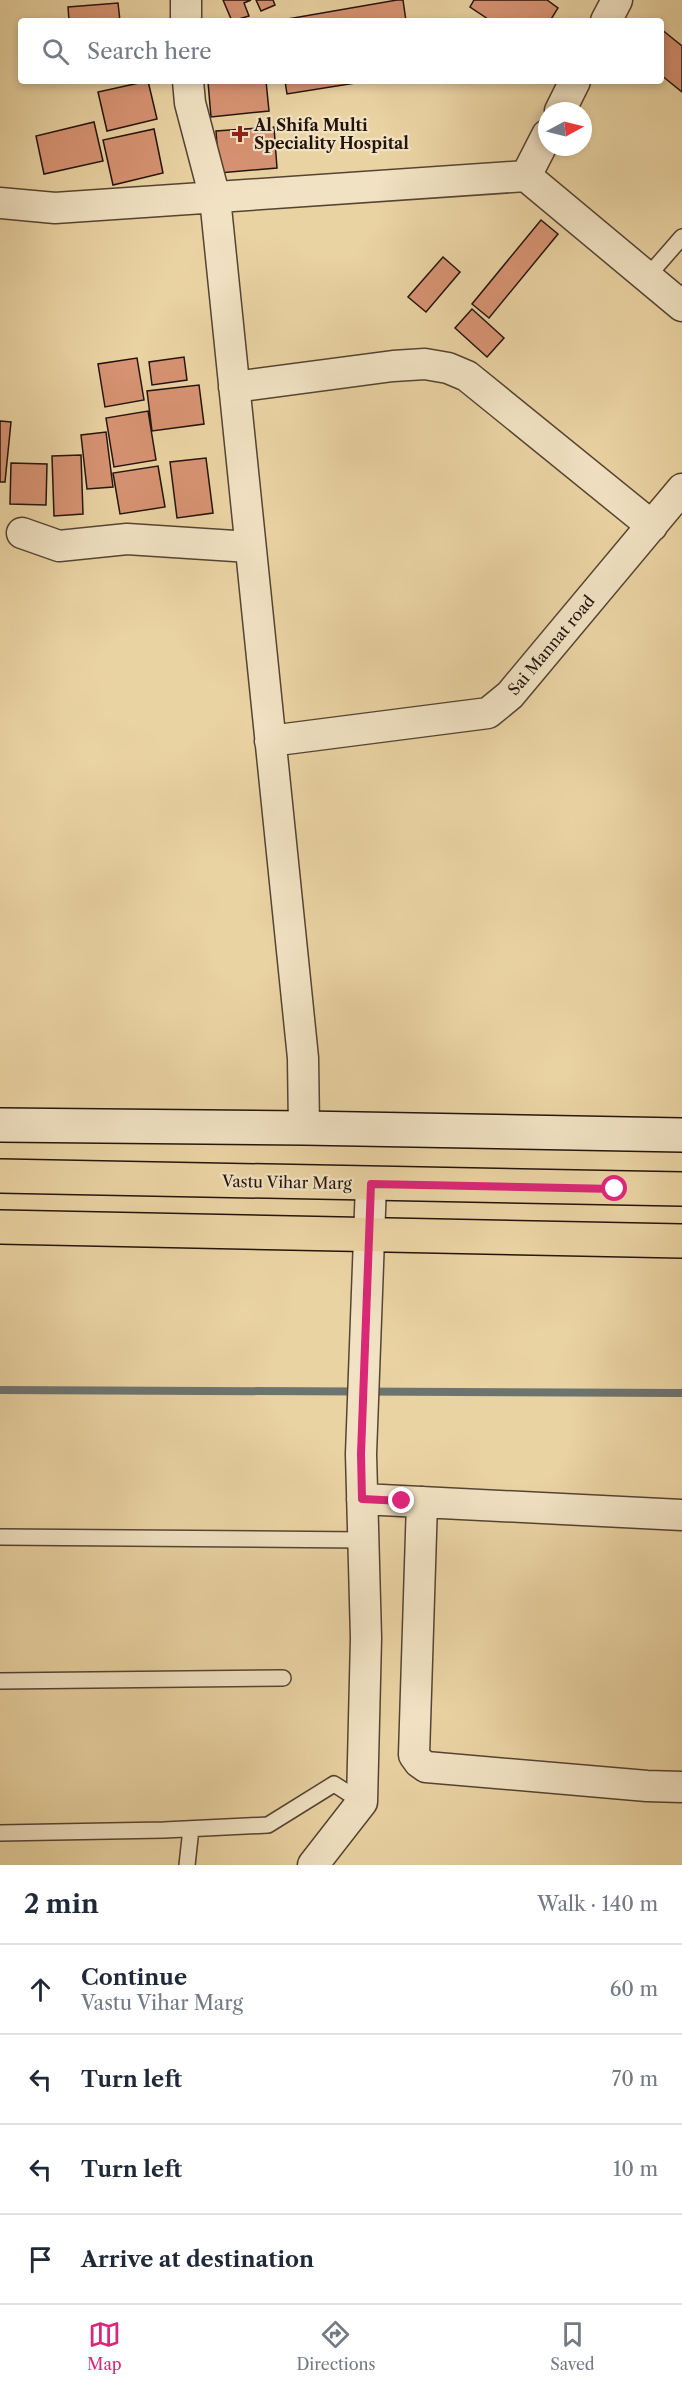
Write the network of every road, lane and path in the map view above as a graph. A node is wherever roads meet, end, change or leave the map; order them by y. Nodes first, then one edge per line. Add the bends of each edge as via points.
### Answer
1 (186, 0) edge
2 (618, 0) edge
3 (186, 18) edge
4 (608, 18) edge
5 (188, 84) edge
6 (574, 84) edge
7 (564, 102) edge
8 (538, 153) edge
9 (526, 176) junction
10 (215, 198) junction
11 (0, 203) edge
12 (682, 237) edge
13 (647, 277) junction
14 (682, 306) edge
15 (234, 387) junction
16 (682, 489) edge
17 (651, 525) junction
18 (22, 533) dead end
19 (250, 547) junction
20 (270, 741) junction
21 (0, 1125) edge
22 (304, 1128) junction
23 (682, 1136) edge
24 (0, 1176) edge
25 (371, 1184) junction
26 (682, 1189) edge
27 (0, 1227) edge
28 (370, 1235) junction
29 (682, 1241) edge
30 (362, 1499) junction
31 (422, 1502) junction
32 (682, 1515) edge
33 (0, 1537) edge
34 (362, 1540) junction
35 (283, 1678) dead end
36 (0, 1681) edge
37 (682, 1787) edge
38 (362, 1802) junction
39 (191, 1829) junction
40 (0, 1833) edge
41 (187, 1865) edge
42 (313, 1865) edge

1 - 3 street
2 - 4 street
5 - 10 street
6 - 7 street
8 - 9 street
9 - 10 street
9 - 13 street
10 - 11 street via 55,208
10 - 15 street
12 - 13 lane
13 - 14 street
15 - 17 street via 393,366 425,364 448,368 467,376
15 - 19 street
16 - 17 street, Sai Mannat road
17 - 20 street, Sai Mannat road via 510,695 488,713
18 - 19 street via 59,546 127,539
19 - 20 street
20 - 22 street via 303,1058
21 - 22 street
22 - 23 street
24 - 25 main road, Vastu Vihar Marg
25 - 26 main road, Vastu Vihar Marg
25 - 28 street
27 - 28 main road
28 - 29 main road
28 - 30 street
30 - 31 street
30 - 34 street
31 - 32 street
31 - 37 street via 414,1755 419,1762 426,1767
33 - 34 lane
34 - 38 street via 366,1638
35 - 36 lane
38 - 39 lane via 334,1784 268,1825
38 - 42 street
39 - 40 lane
39 - 41 lane

